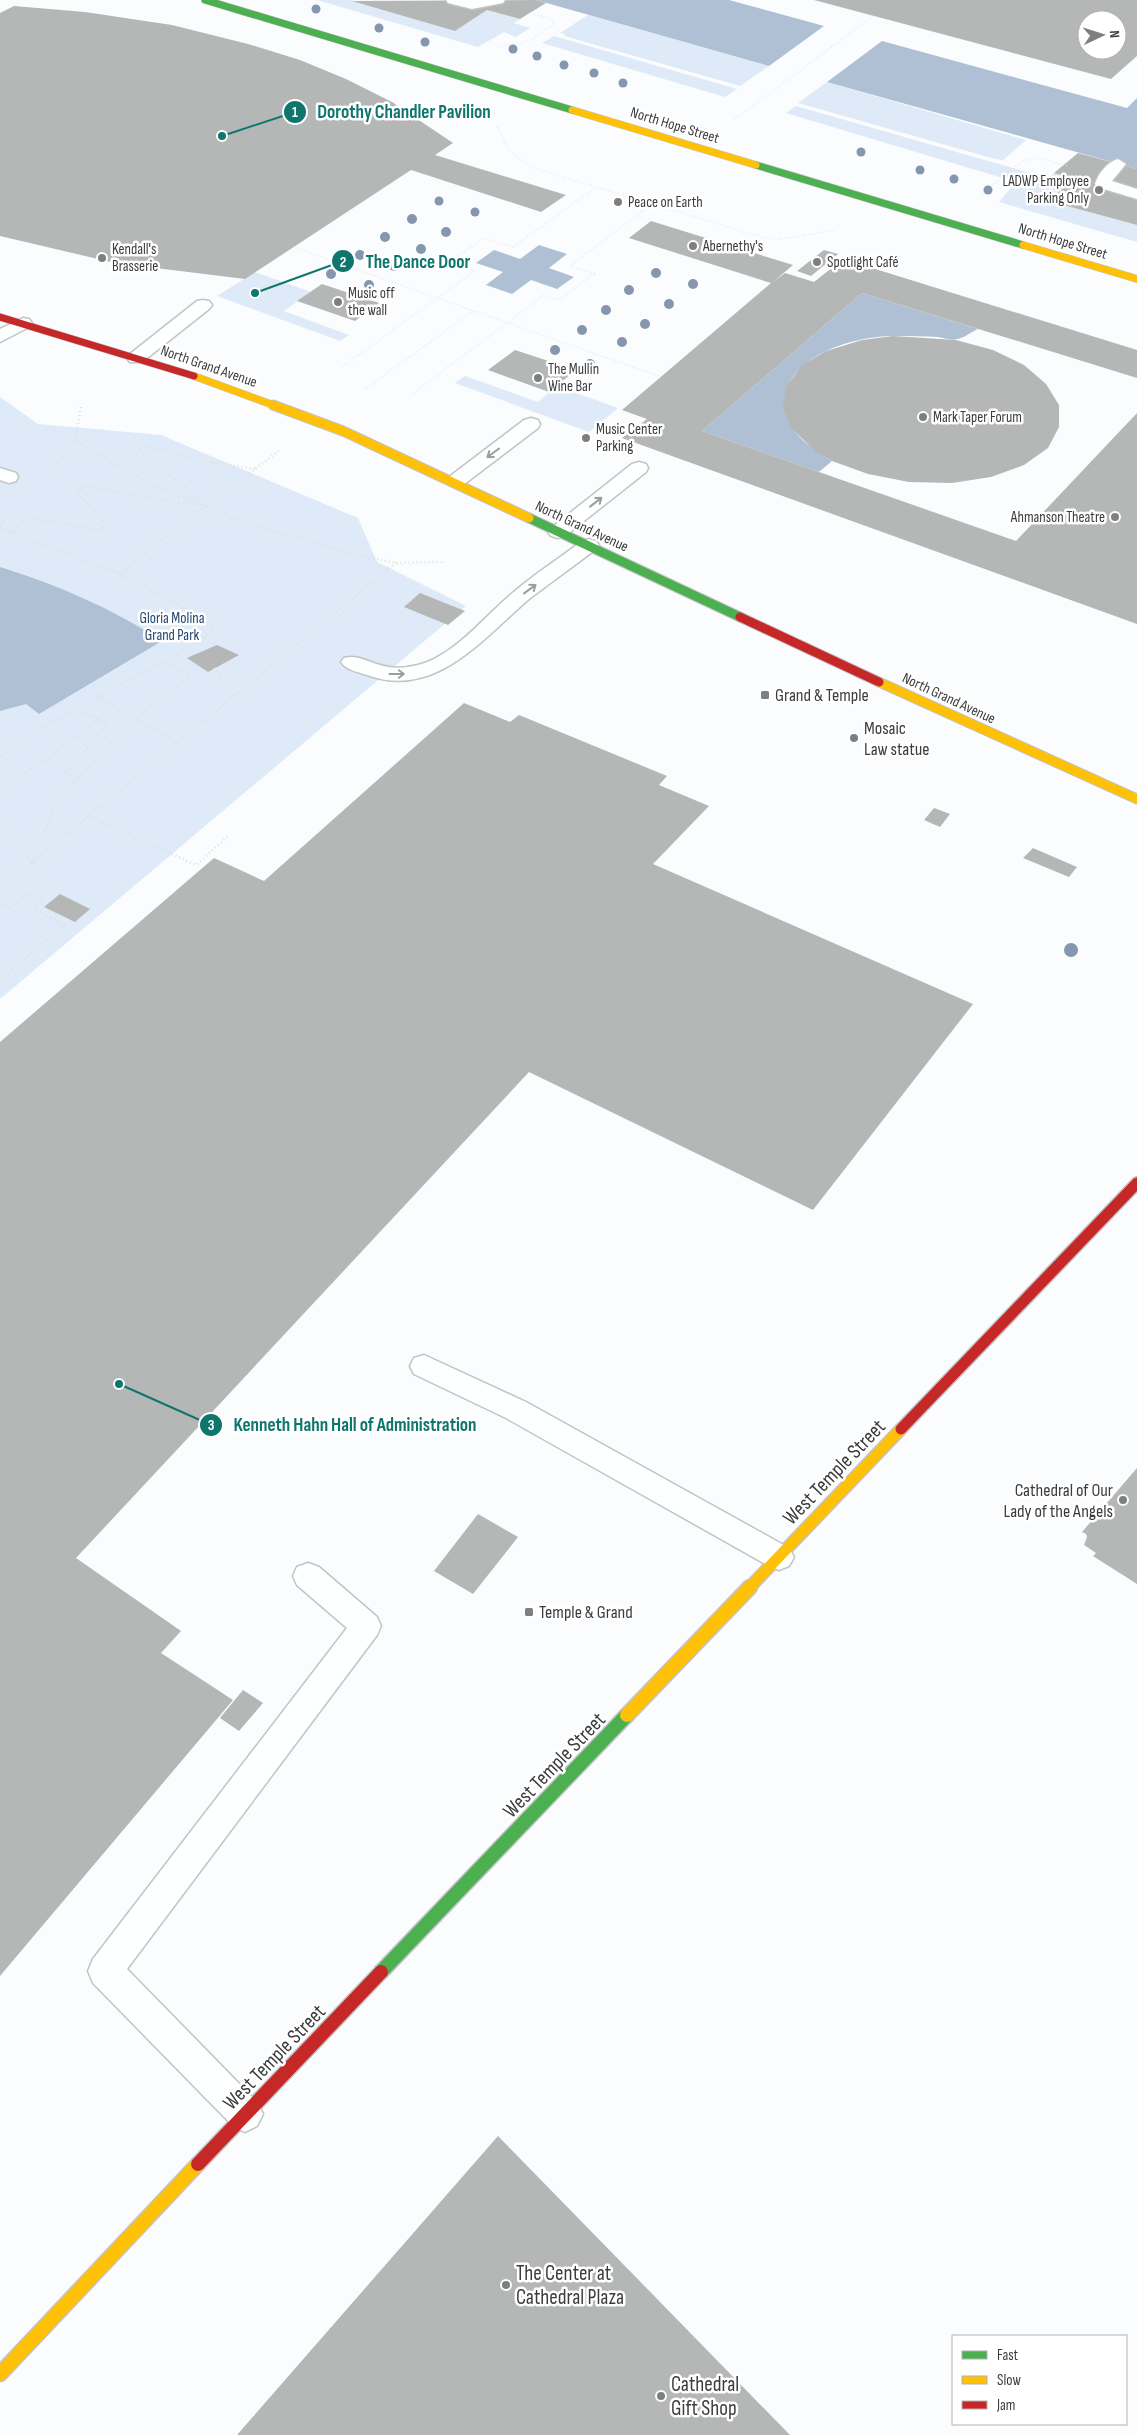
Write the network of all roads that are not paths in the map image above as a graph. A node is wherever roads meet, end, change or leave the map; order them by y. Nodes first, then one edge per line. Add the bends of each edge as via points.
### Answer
1 (205, 0) edge
2 (453, 0) edge
3 (498, 0) edge
4 (1118, 164) dead end
5 (1137, 194) edge
6 (1137, 279) edge
7 (203, 305) dead end
8 (0, 317) edge
9 (23, 324) junction
10 (0, 337) edge
11 (136, 358) junction
12 (531, 424) dead end
13 (640, 468) dead end
14 (456, 481) junction
15 (558, 532) junction
16 (589, 545) junction
17 (350, 662) dead end
18 (1137, 799) edge
19 (1137, 1183) edge
20 (424, 1366) dead end
21 (780, 1557) junction
22 (308, 1576) dead end
23 (245, 2114) junction
24 (0, 2374) edge

1 - 6 main road, North Hope Street
2 - 3 lane via 472,5
4 - 5 lane via 1105,177 1103,184
7 - 11 lane
8 - 9 main road, North Grand Avenue
9 - 10 lane
9 - 11 main road, North Grand Avenue
11 - 14 main road, North Grand Avenue via 281,407
12 -> 14 lane
15 -> 13 lane
14 - 15 main road, North Grand Avenue
15 - 16 main road, North Grand Avenue
17 -> 16 lane via 365,669 402,674 440,665 521,596
16 - 18 main road, North Grand Avenue via 986,732
19 - 21 main road, West Temple Street
20 - 21 lane via 516,1410
21 - 23 main road, West Temple Street
22 - 23 lane via 366,1626 104,1971
23 - 24 main road, West Temple Street

